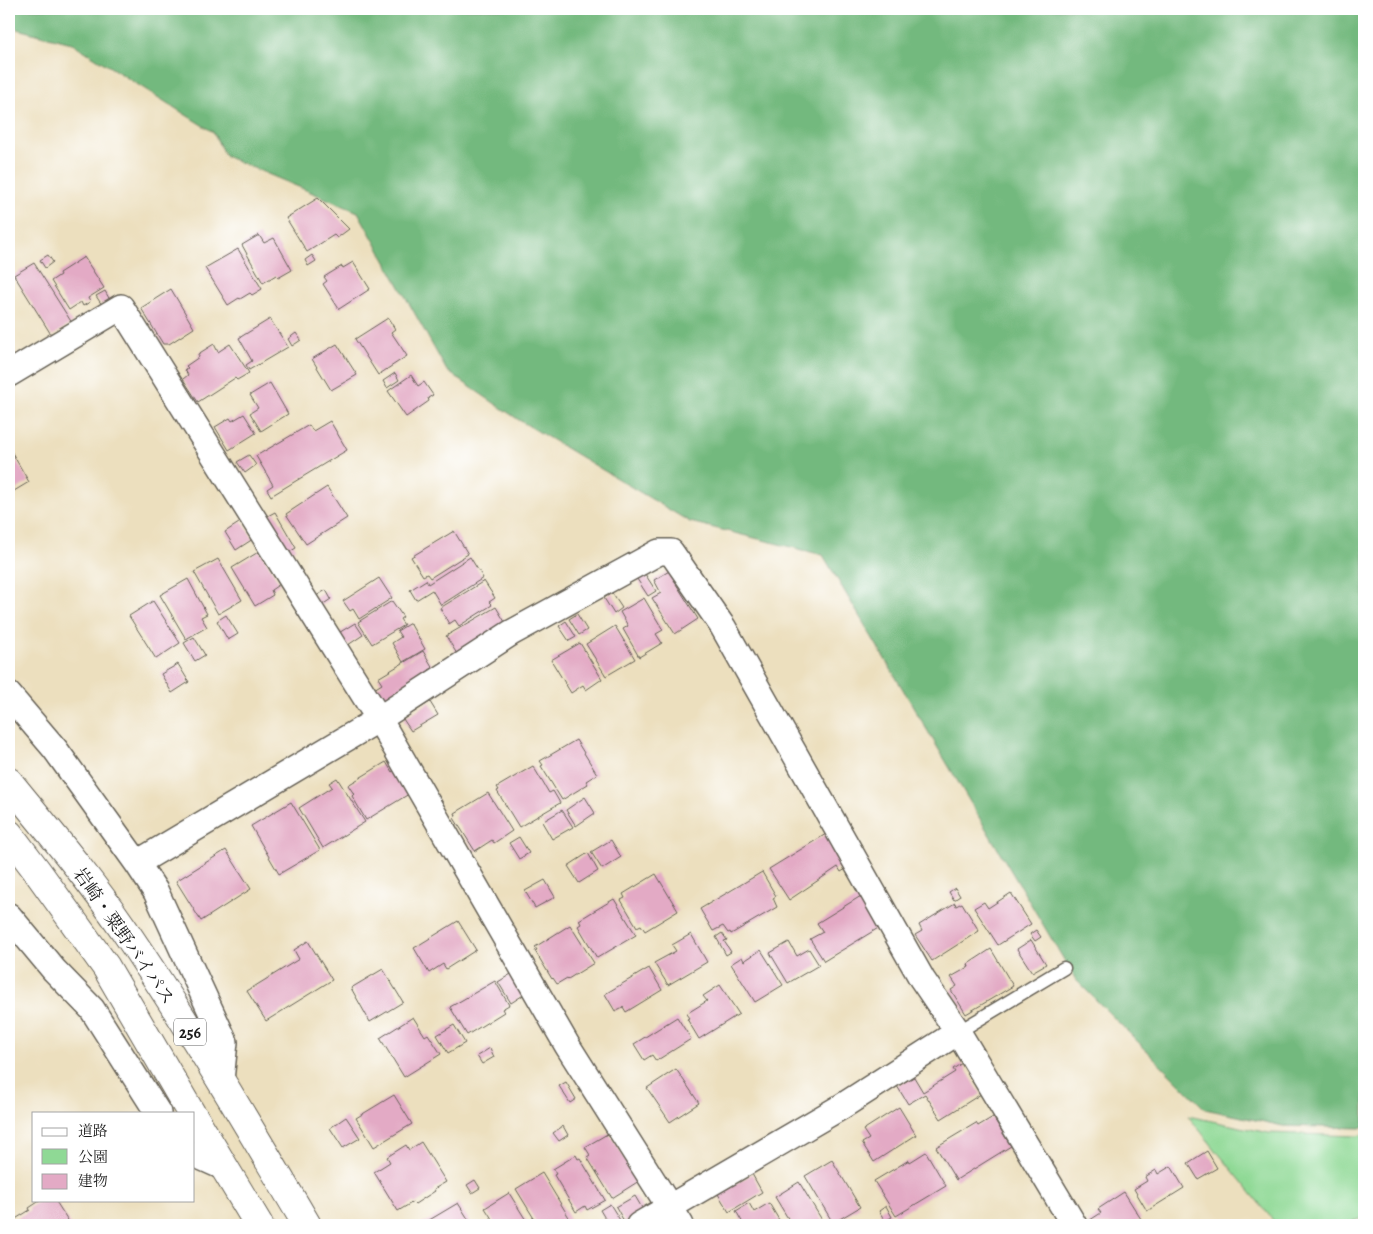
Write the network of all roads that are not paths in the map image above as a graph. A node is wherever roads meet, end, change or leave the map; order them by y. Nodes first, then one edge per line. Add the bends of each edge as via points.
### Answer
1 (9, 374) edge
2 (9, 695) edge
3 (379, 719) junction
4 (9, 782) edge
5 (9, 834) edge
6 (137, 863) junction
7 (13, 928) edge
8 (1064, 968) dead end
9 (958, 1032) junction
10 (222, 1080) junction
11 (157, 1112) edge
12 (191, 1112) edge
13 (195, 1119) edge
14 (195, 1154) edge
15 (223, 1167) junction
16 (675, 1216) edge
17 (259, 1225) edge
18 (307, 1225) edge
19 (639, 1225) edge
20 (1074, 1225) edge

1 - 3 street via 121,307
2 - 6 street via 55,749
3 - 6 street
3 - 9 street via 511,633 659,552 671,552 723,627 922,979
3 - 16 street via 567,1045
4 - 10 highway, 岩崎・粟野バイパス / 256 via 122,927
5 - 12 highway, 岩崎・粟野バイパス / 256 via 106,967
6 - 10 street via 156,892 225,1042
7 - 11 street via 92,1010
8 - 9 lane
9 - 16 street
9 - 20 street
10 - 18 highway, 岩崎・粟野バイパス / 256
13 - 15 highway
14 - 15 street
15 - 17 highway
16 - 19 street

